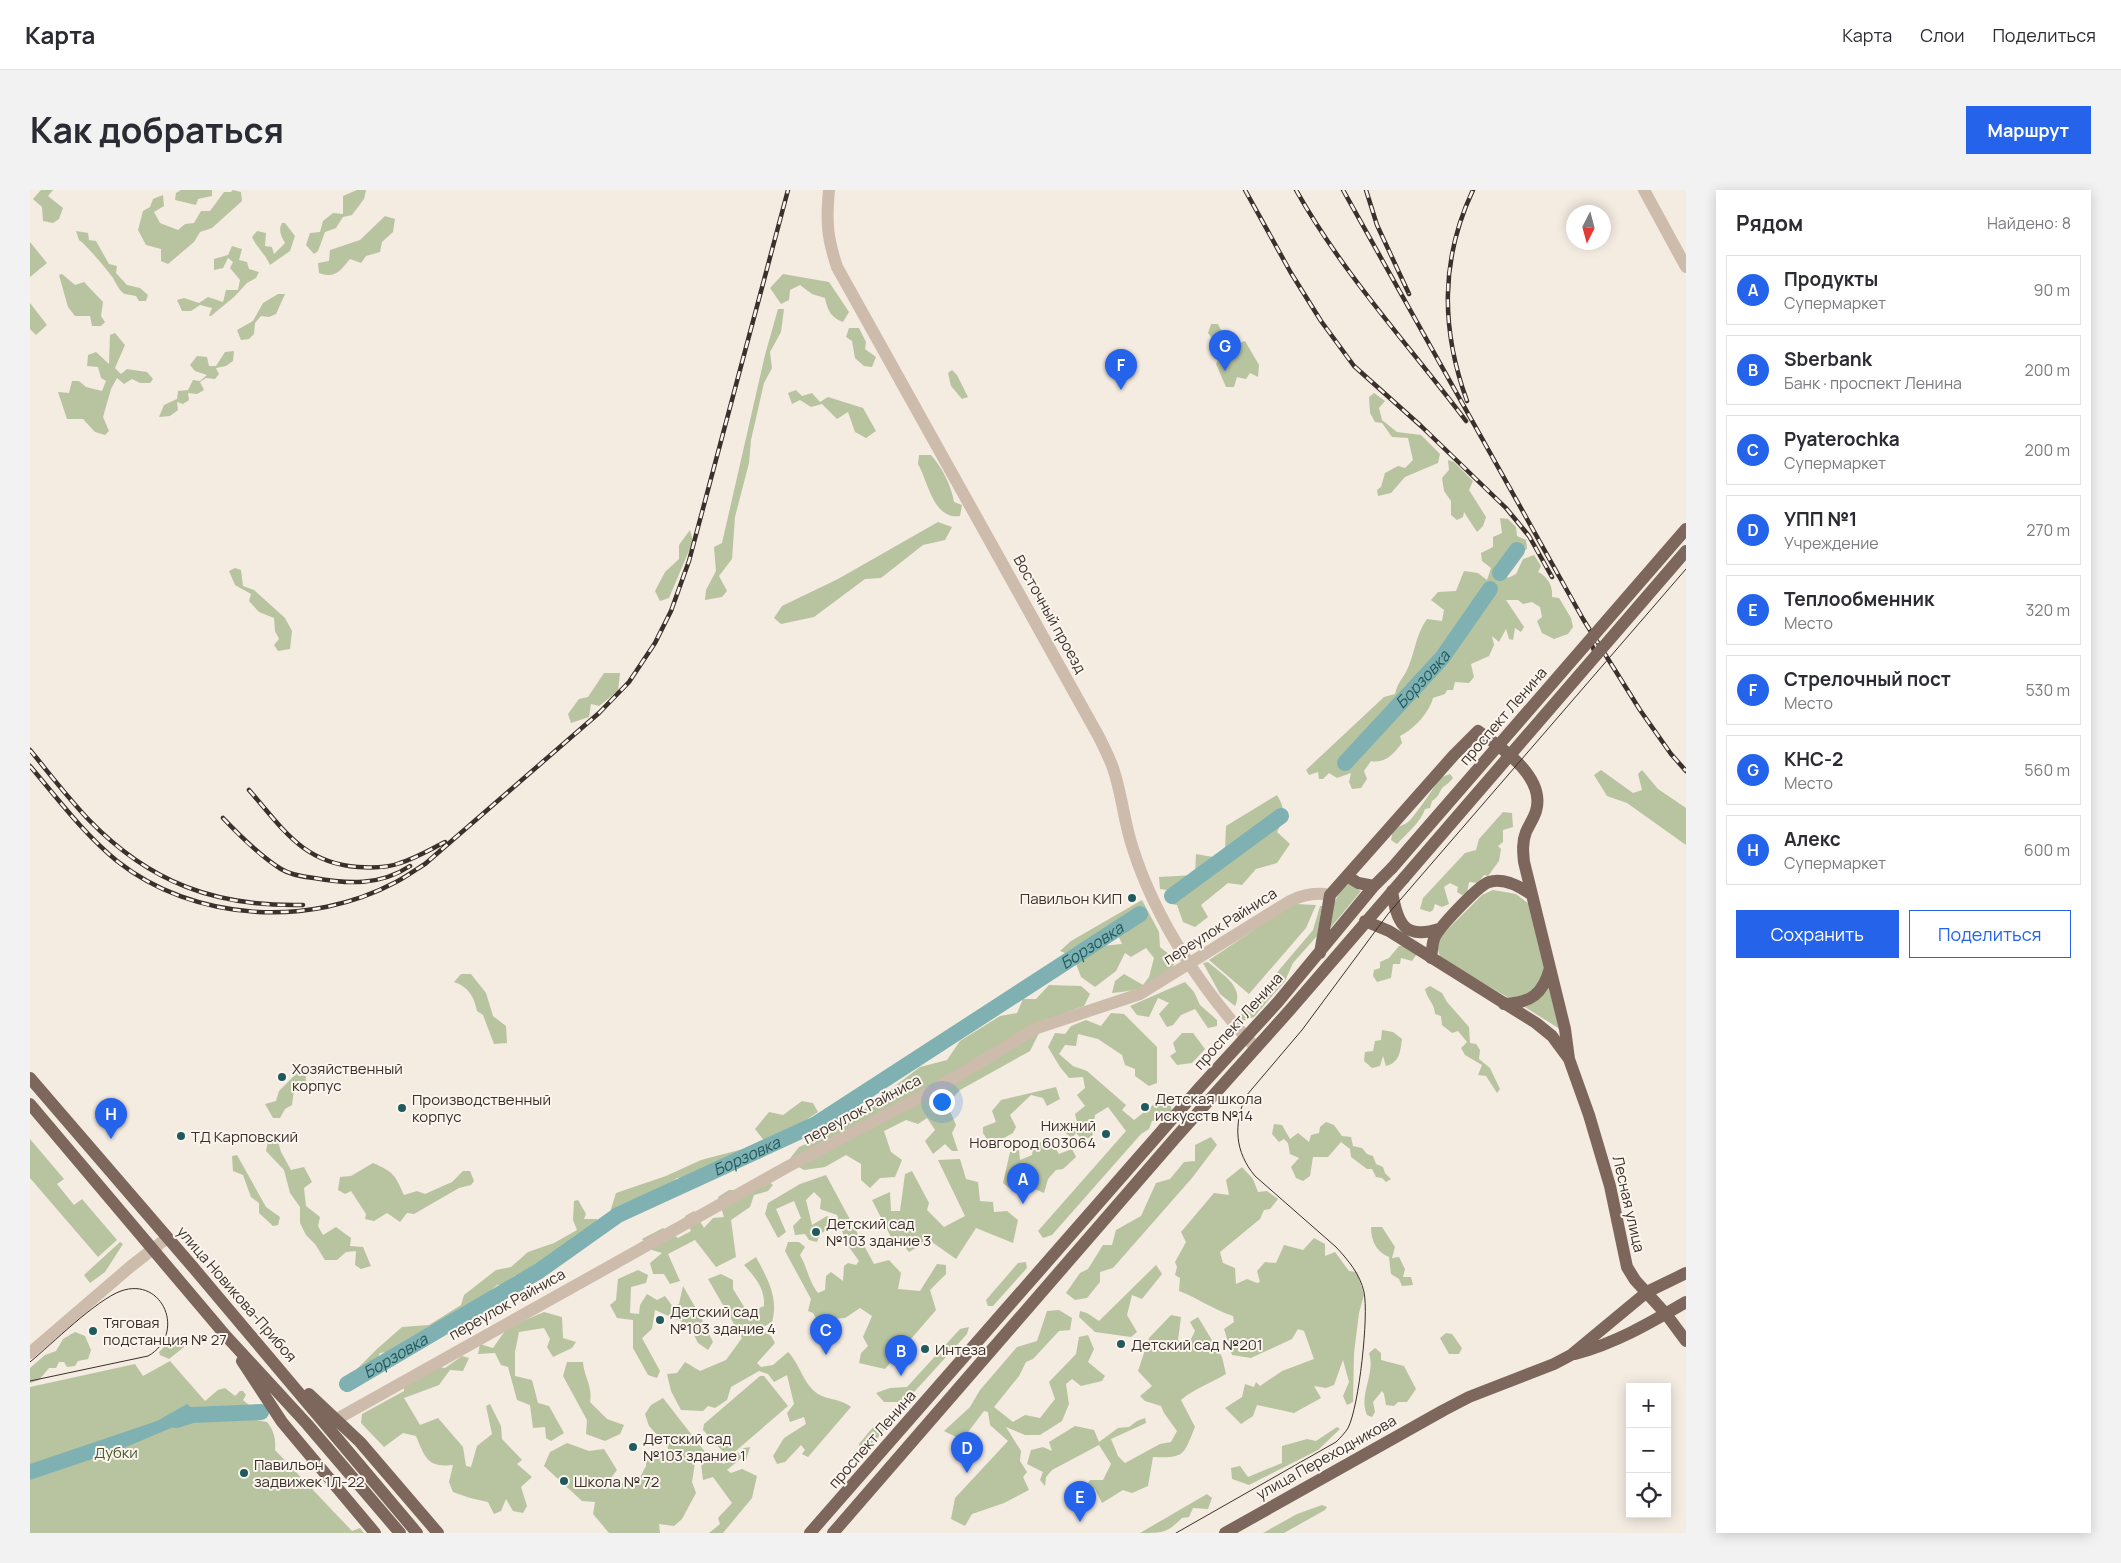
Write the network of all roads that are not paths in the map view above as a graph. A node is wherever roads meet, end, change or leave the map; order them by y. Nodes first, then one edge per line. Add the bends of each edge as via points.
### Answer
1 (830, 190) edge
2 (1644, 190) edge
3 (1686, 267) edge
4 (1686, 529) edge
5 (1686, 551) edge
6 (1347, 876) junction
7 (1374, 886) junction
8 (1392, 891) junction
9 (1330, 895) junction
10 (1532, 895) junction
11 (1365, 922) junction
12 (1440, 929) junction
13 (1320, 953) junction
14 (1431, 958) junction
15 (1191, 964) junction
16 (1550, 968) junction
17 (1504, 1004) junction
18 (1246, 1037) junction
19 (1256, 1048) junction
20 (1569, 1058) junction
21 (30, 1078) edge
22 (30, 1104) edge
23 (167, 1238) junction
24 (153, 1249) junction
25 (1686, 1273) edge
26 (1647, 1292) junction
27 (1686, 1302) edge
28 (1666, 1314) junction
29 (226, 1336) junction
30 (1686, 1341) edge
31 (30, 1353) edge
32 (1572, 1355) junction
33 (274, 1362) junction
34 (337, 1419) junction
35 (375, 1533) edge
36 (400, 1533) edge
37 (417, 1533) edge
38 (438, 1533) edge
39 (810, 1533) edge
40 (833, 1533) edge
41 (1225, 1533) edge

1 - 15 street, Восточный проезд via 826,219 837,267 1099,736 1112,766 1132,848 1145,883 1168,929
2 - 3 street
4 - 7 main road, проспект Ленина, bridge
5 - 8 main road, проспект Ленина, bridge
6 - 7 main road via 1358,883
6 - 9 main road
6 - 10 main road via 1478,731 1527,772 1538,793 1536,812 1522,847
7 - 13 main road, проспект Ленина
8 - 11 main road, проспект Ленина
8 - 12 main road via 1402,925 1416,933
9 - 13 main road
9 - 15 street, переулок Райниса via 1318,893 1298,897
10 - 12 main road via 1519,886 1490,881
10 - 16 main road
11 - 14 main road via 1389,932
11 - 19 main road, проспект Ленина
12 - 14 main road via 1434,939
13 - 18 main road, проспект Ленина
14 - 17 main road
15 - 18 street, Восточный проезд via 1230,1020
15 - 34 street, переулок Райниса via 1140,994 1036,1028 932,1091 786,1167
16 - 17 main road via 1545,983 1533,997 1524,1002
16 - 20 main road via 1566,1029
17 - 20 main road via 1552,1036
18 - 19 street, Восточный проезд
18 - 39 main road, проспект Ленина
19 - 40 main road, проспект Ленина
20 - 26 main road, Лесная улица via 1610,1186 1628,1266 1635,1280
21 - 23 main road, улица Новикова-Прибоя
22 - 24 main road
23 - 24 street
23 - 33 main road, улица Новикова-Прибоя
24 - 29 main road
24 - 31 street
25 - 26 main road
26 - 28 main road, Лесная улица
26 - 32 main road
27 - 28 main road
28 - 30 main road, Лесная улица
28 - 32 main road via 1632,1333
29 - 35 main road via 282,1422
29 - 36 main road
32 - 41 main road, улица Переходникова via 1469,1397
33 - 34 main road
33 - 37 main road, улица Новикова-Прибоя
34 - 38 main road

